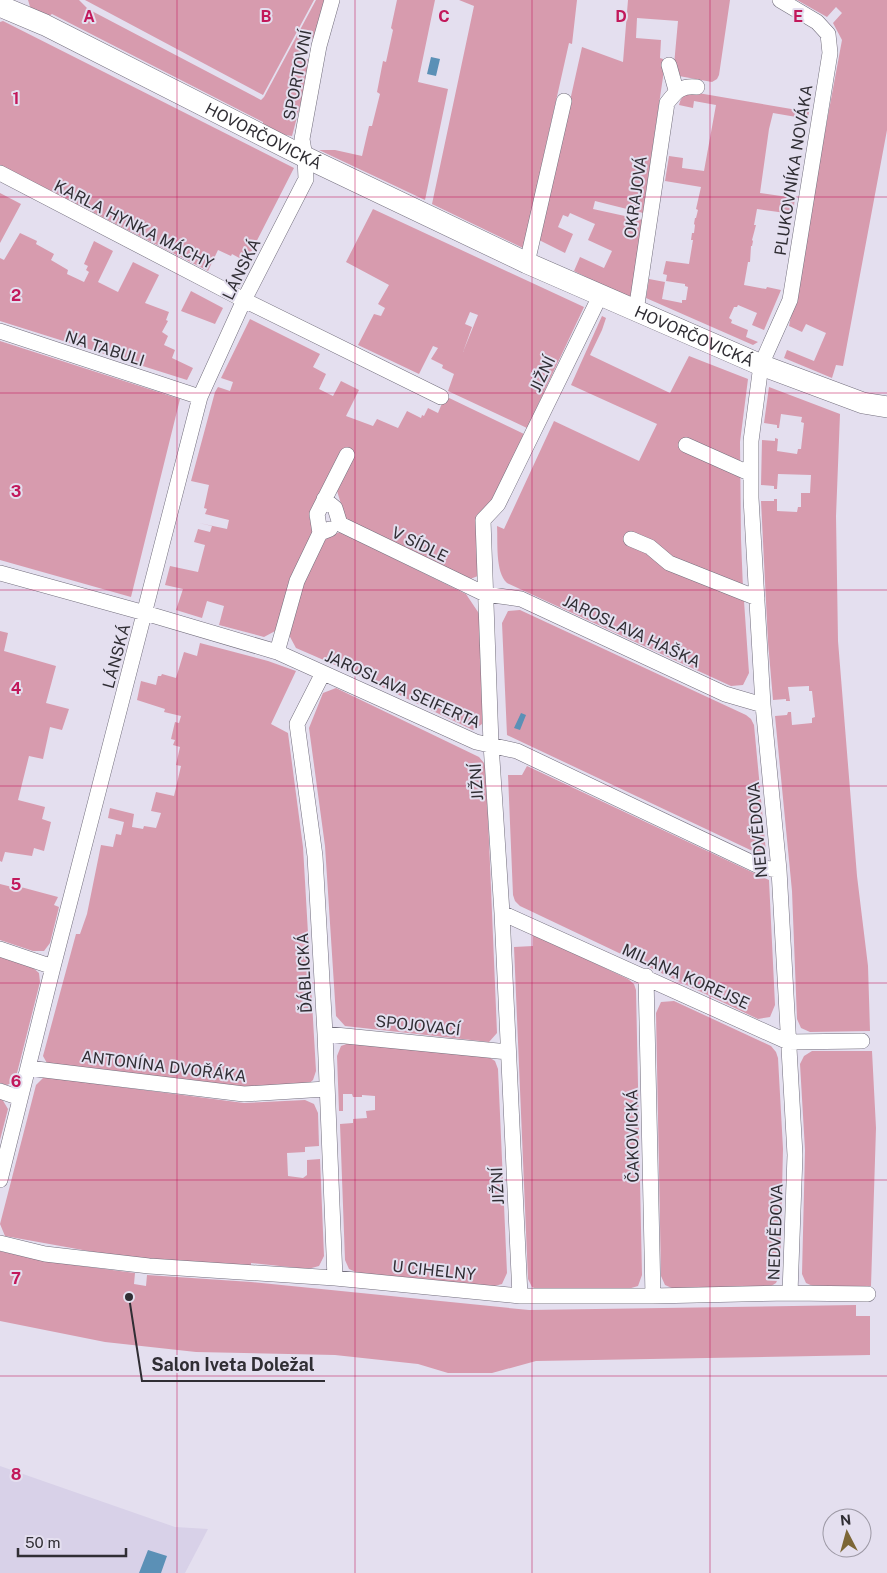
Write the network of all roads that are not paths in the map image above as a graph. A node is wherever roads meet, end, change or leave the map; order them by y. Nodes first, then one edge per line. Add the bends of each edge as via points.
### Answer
1 (332, 0) edge
2 (780, 0) edge
3 (0, 6) edge
4 (668, 65) dead end
5 (698, 87) dead end
6 (676, 90) junction
7 (564, 101) dead end
8 (305, 157) junction
9 (0, 173) edge
10 (527, 263) junction
11 (600, 296) junction
12 (244, 300) junction
13 (636, 311) junction
14 (0, 331) edge
15 (761, 365) junction
16 (200, 397) junction
17 (441, 397) dead end
18 (887, 407) edge
19 (686, 445) dead end
20 (347, 455) dead end
21 (752, 474) junction
22 (324, 500) junction
23 (340, 524) junction
24 (320, 533) junction
25 (631, 538) dead end
26 (0, 572) edge
27 (484, 594) junction
28 (757, 598) junction
29 (145, 613) junction
30 (277, 652) junction
31 (323, 673) junction
32 (763, 705) junction
33 (491, 744) junction
34 (779, 870) junction
35 (502, 913) junction
36 (0, 949) edge
37 (53, 967) junction
38 (646, 976) junction
39 (325, 1034) junction
40 (862, 1041) dead end
41 (788, 1042) junction
42 (508, 1052) junction
43 (28, 1068) junction
44 (326, 1090) junction
45 (0, 1091) edge
46 (20, 1098) junction
47 (0, 1180) edge
48 (0, 1243) edge
49 (335, 1278) junction
50 (790, 1293) junction
51 (868, 1294) dead end
52 (520, 1296) junction
53 (653, 1296) junction

1 - 8 street, SPORTOVNÍ via 319,46 302,139
2 - 15 street, PLUKOVNÍKA NOVÁKA via 818,22 828,34 830,53 790,300
3 - 8 street, HOVORČOVICKÁ via 45,25
4 - 6 street
5 - 6 street
6 - 13 street, OKRAJOVÁ via 667,103
7 - 10 street
8 - 10 street, HOVORČOVICKÁ
8 - 12 street, LÁNSKÁ via 306,179
9 - 12 street, KARLA HYNKA MÁCHY
10 - 11 street, HOVORČOVICKÁ
11 - 13 street, HOVORČOVICKÁ
11 - 27 street, JIŽNÍ via 498,504 483,520
12 - 16 street, LÁNSKÁ
12 - 17 street, KARLA HYNKA MÁCHY
13 - 15 street, HOVORČOVICKÁ
14 - 16 street, NA TABULI
15 - 18 street, HOVORČOVICKÁ via 863,403
15 - 21 street, NEDVĚDOVA via 752,441
16 - 29 street, LÁNSKÁ
19 - 21 street
20 - 22 street
21 - 28 street, NEDVĚDOVA
22 - 23 street via 335,508
22 - 24 street via 317,514
23 - 24 street
23 - 27 street, V SÍDLE
24 - 30 street via 297,581
25 - 28 street via 650,547 669,563
26 - 29 street, JAROSLAVA SEIFERTA
27 - 32 street, JAROSLAVA HAŠKA via 521,599 725,694
27 - 33 street, JIŽNÍ
28 - 32 street, NEDVĚDOVA
29 - 30 street, JAROSLAVA SEIFERTA
29 - 37 street, LÁNSKÁ
30 - 31 street, JAROSLAVA SEIFERTA
31 - 33 street, JAROSLAVA SEIFERTA via 476,742
31 - 39 street, ĎÁBLICKÁ via 297,724 315,856
32 - 34 street, NEDVĚDOVA
33 - 34 street, JAROSLAVA SEIFERTA via 518,751 763,868
33 - 35 street, JIŽNÍ
34 - 41 street, NEDVĚDOVA
35 - 38 street, MILANA KOREJSE
35 - 42 street, JIŽNÍ
36 - 37 street
37 - 43 street, LÁNSKÁ
38 - 41 street, MILANA KOREJSE
38 - 53 street, ČAKOVICKÁ
39 - 42 street, SPOJOVACÍ
39 - 44 street, ĎÁBLICKÁ
40 - 41 street, MILANA KOREJSE
41 - 50 street, NEDVĚDOVA via 795,1155
42 - 52 street, JIŽNÍ
43 - 44 street, ANTONÍNA DVOŘÁKA via 244,1094
43 - 46 street, LÁNSKÁ
44 - 49 street, ĎÁBLICKÁ
45 - 46 street
46 - 47 street, LÁNSKÁ
48 - 49 street, U CIHELNY via 45,1254 149,1266
49 - 52 street, U CIHELNY
50 - 51 street, U CIHELNY
50 - 53 street, U CIHELNY
52 - 53 street, U CIHELNY

